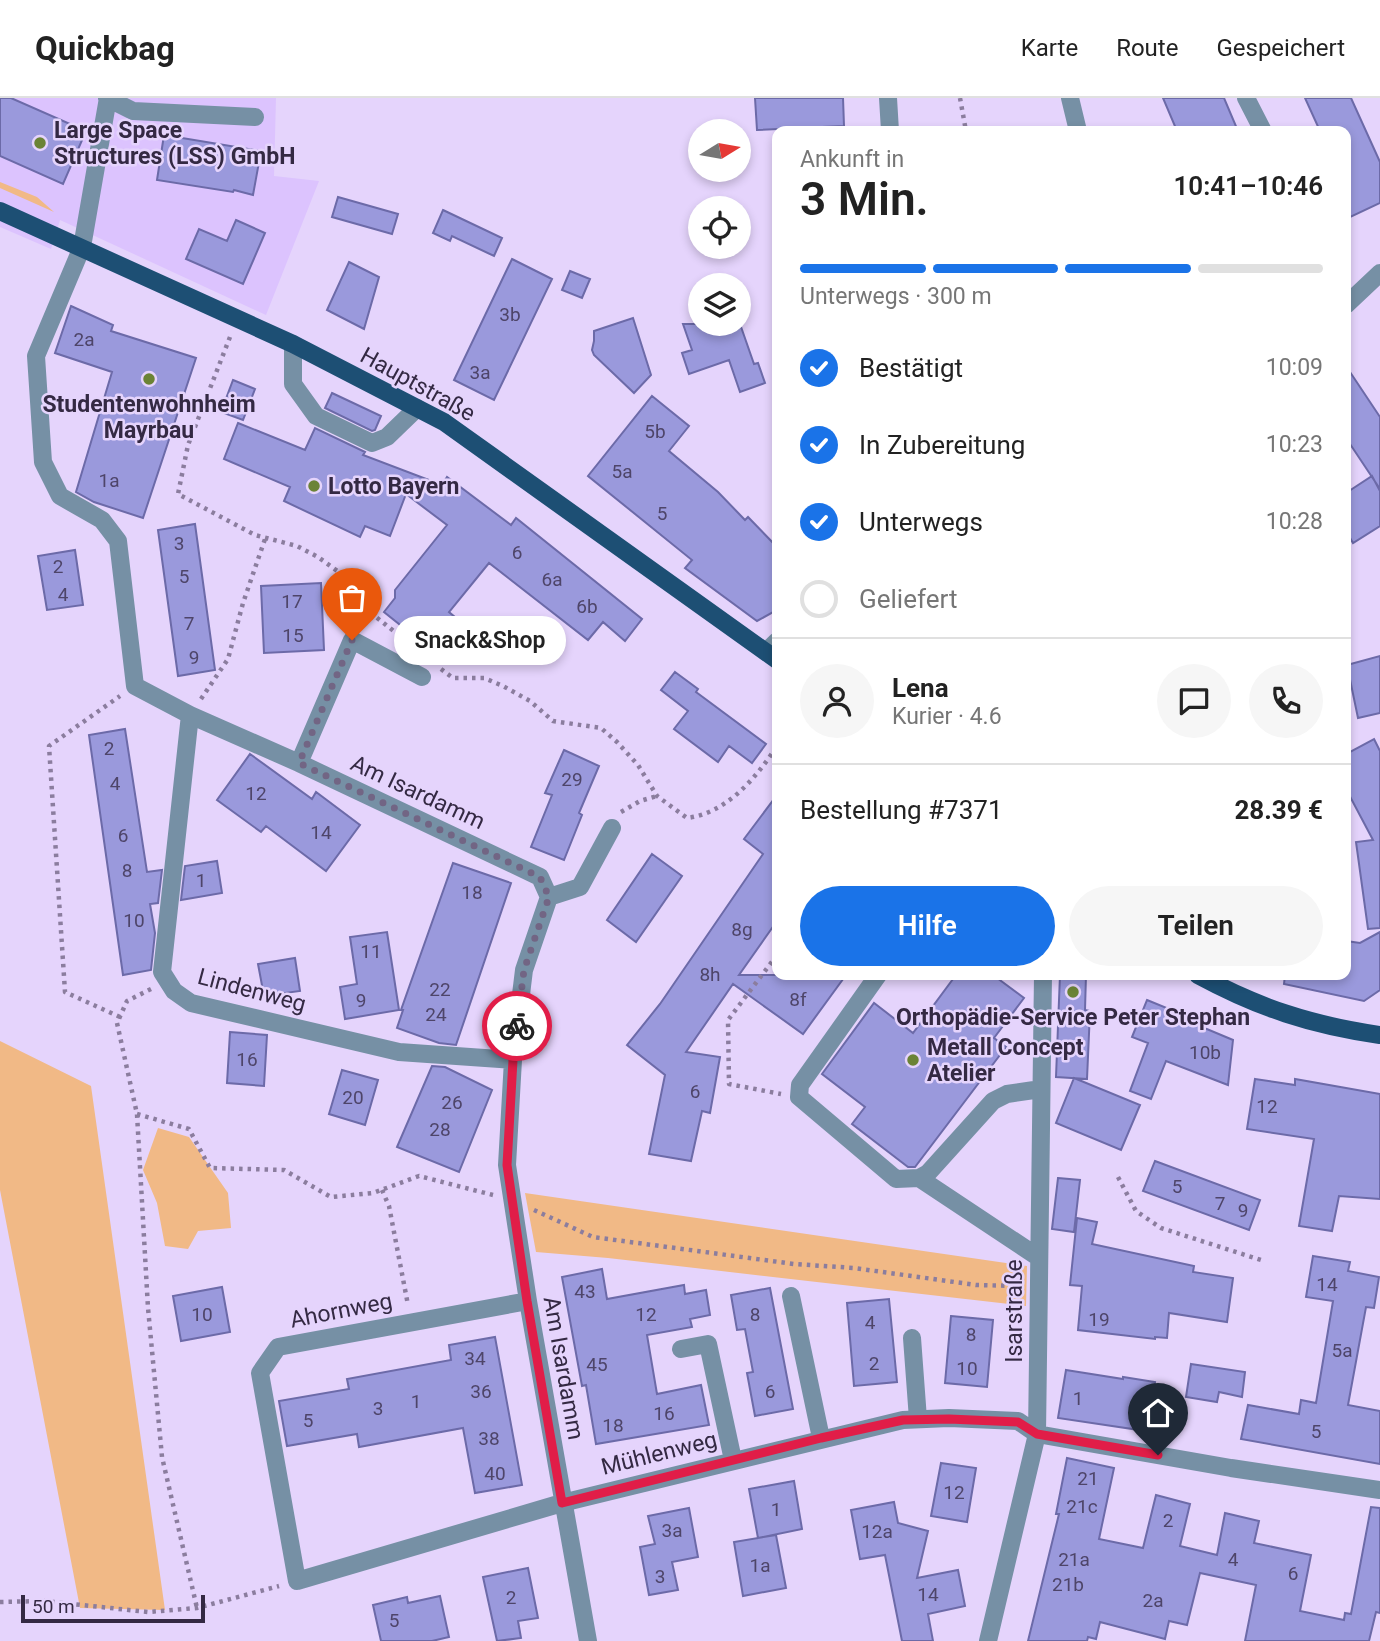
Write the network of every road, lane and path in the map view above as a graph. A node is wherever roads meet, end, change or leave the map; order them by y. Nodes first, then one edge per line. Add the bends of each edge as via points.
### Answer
1 (108, 98) edge
2 (888, 98) edge
3 (960, 98) edge
4 (1070, 98) edge
5 (1246, 98) edge
6 (255, 117) dead end
7 (890, 126) edge
8 (965, 126) edge
9 (1077, 126) edge
10 (1260, 126) edge
11 (0, 211) edge
12 (82, 247) junction
13 (1380, 273) edge
14 (1351, 297) edge
15 (239, 319) junction
16 (293, 344) junction
17 (417, 408) junction
18 (265, 538) junction
19 (772, 650) edge
20 (421, 652) dead end
21 (431, 661) dead end
22 (422, 677) dead end
23 (135, 686) junction
24 (190, 715) junction
25 (772, 754) edge
26 (299, 763) junction
27 (657, 796) junction
28 (612, 828) joint
29 (549, 897) junction
30 (772, 962) edge
31 (874, 980) edge
32 (1043, 980) edge
33 (1208, 980) edge
34 (167, 981) junction
35 (120, 1017) junction
36 (1380, 1035) edge
37 (513, 1060) junction
38 (1041, 1089) junction
39 (799, 1097) junction
40 (137, 1114) junction
41 (1118, 1177) dead end
42 (919, 1178) junction
43 (382, 1190) junction
44 (513, 1200) junction
45 (1038, 1257) junction
46 (1264, 1261) dead end
47 (1038, 1287) junction
48 (791, 1296) dead end
49 (527, 1301) junction
50 (411, 1322) junction
51 (912, 1338) dead end
52 (681, 1349) dead end
53 (918, 1419) junction
54 (1037, 1434) junction
55 (821, 1438) junction
56 (733, 1460) junction
57 (1380, 1490) edge
58 (562, 1503) junction
59 (297, 1581) junction
60 (0, 1602) edge
61 (197, 1608) junction
62 (588, 1641) edge
63 (988, 1641) edge

1 - 6 street via 134,111
1 - 12 street
2 - 7 street
3 - 8 path
4 - 9 street
5 - 10 street
11 - 12 main road, Hauptstraße
12 - 15 main road, Hauptstraße
12 - 23 street via 36,356 43,462 60,496 102,520 118,541
13 - 14 street
15 - 16 main road, Hauptstraße
15 - 18 path via 188,445 178,494
16 - 17 main road, Hauptstraße
16 - 17 street via 293,384 316,416 372,443 387,437
17 - 19 main road, Hauptstraße via 444,422
18 - 20 path via 318,557 358,586 366,608
18 - 24 path via 228,659
21 - 27 path via 453,678 484,678 503,686 553,721 601,728 638,765
22 - 26 street via 352,640
23 - 24 street, Am Isardamm
23 - 35 path via 49,746 65,992
24 - 26 street, Am Isardamm
24 - 34 street, Lindenweg via 162,972
25 - 27 path via 736,795 703,816 687,818
26 - 29 street, Am Isardamm via 540,877
27 - 28 path via 622,810
28 - 29 street via 580,887
29 - 37 street, Am Isardamm via 524,970
30 - 39 path via 728,1020 729,1084
31 - 39 street via 800,1085
32 - 38 street, Isarstraße
33 - 36 main road via 1259,1006 1342,1030
34 - 35 path via 127,1001
34 - 37 street, Lindenweg via 191,1003 399,1052
35 - 40 path via 117,1023
37 - 44 street, Am Isardamm via 507,1165
38 - 42 street via 993,1101
38 - 45 street, Isarstraße
39 - 42 street via 896,1179
40 - 43 path via 189,1129 210,1168 284,1170 331,1197
40 - 61 path via 162,1457
41 - 46 path via 1136,1211 1161,1228
42 - 45 street
43 - 44 path via 419,1176
43 - 50 path
44 - 47 path via 593,1237 976,1286
44 - 49 street, Am Isardamm
45 - 47 street, Isarstraße
47 - 54 street, Isarstraße
48 - 55 street
49 - 50 street, Ahornweg
49 - 58 street, Am Isardamm
50 - 59 street, Ahornweg via 278,1348 260,1373
51 - 53 street
52 - 56 street via 708,1344
53 - 54 street, Mühlenweg via 1018,1422
53 - 55 street, Mühlenweg
54 - 57 street, Mühlenweg
54 - 63 street, Isarstraße
55 - 56 street, Mühlenweg
56 - 58 street, Mühlenweg
58 - 59 street, Mühlenweg
58 - 62 street, Am Isardamm
59 - 61 path
60 - 61 path via 44,1601 148,1612

